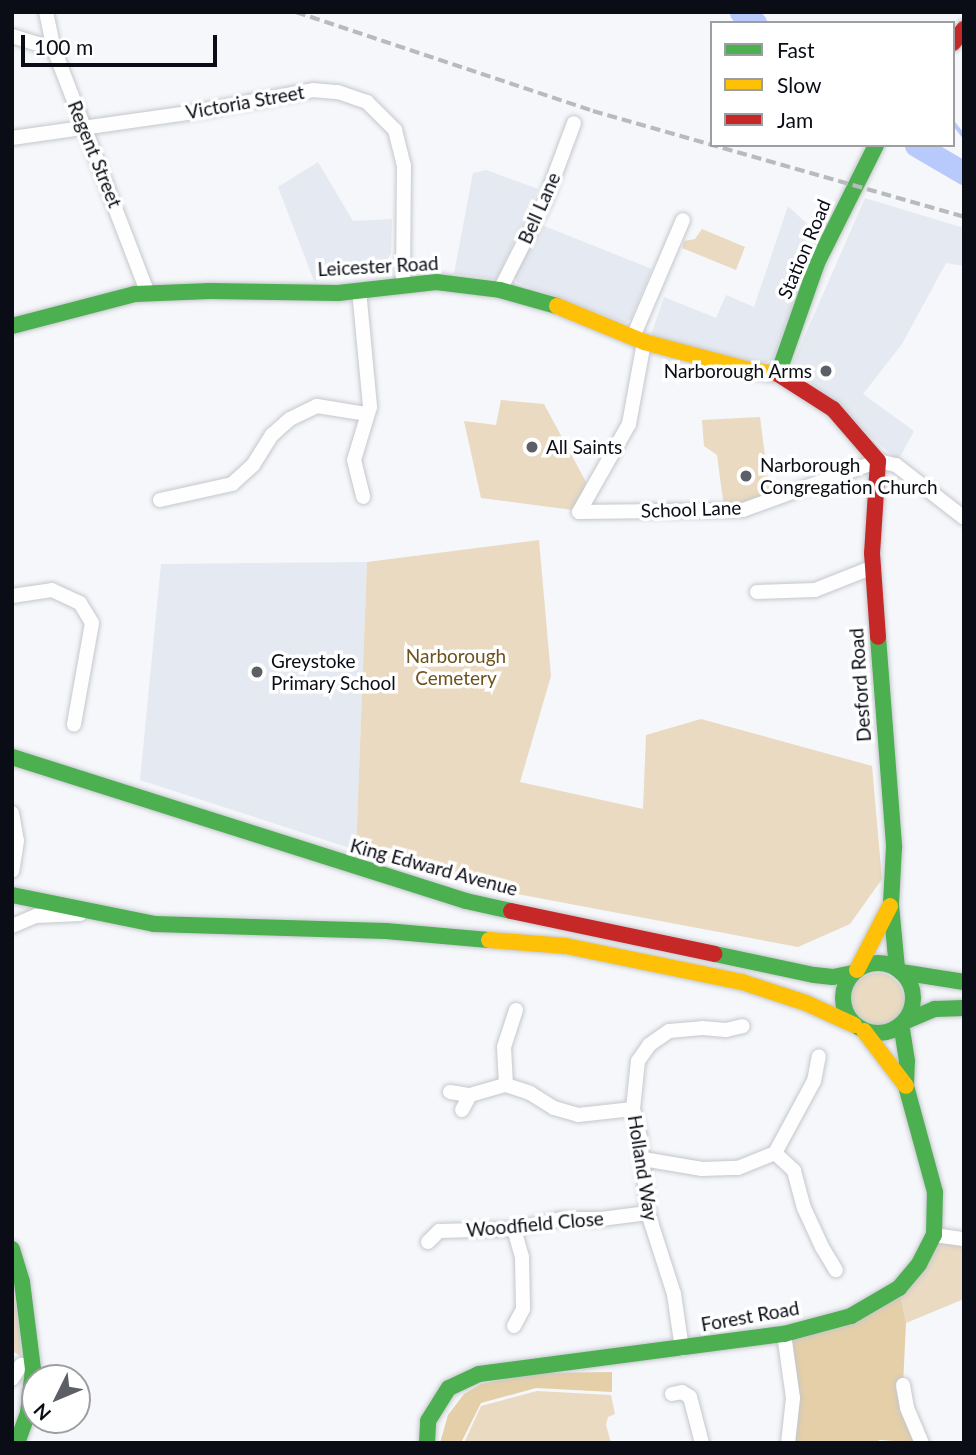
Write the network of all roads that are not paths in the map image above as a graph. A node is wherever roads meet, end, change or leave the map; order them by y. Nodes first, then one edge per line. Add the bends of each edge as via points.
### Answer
1 (46, 12) edge
2 (12, 36) edge
3 (54, 49) junction
4 (573, 123) dead end
5 (85, 127) junction
6 (12, 138) edge
7 (875, 147) edge
8 (683, 220) dead end
9 (403, 284) junction
10 (359, 290) junction
11 (500, 290) junction
12 (148, 294) junction
13 (12, 326) edge
14 (638, 340) junction
15 (778, 373) junction
16 (368, 414) junction
17 (878, 461) junction
18 (363, 497) dead end
19 (160, 500) dead end
20 (964, 518) edge
21 (873, 567) junction
22 (757, 592) dead end
23 (12, 596) edge
24 (74, 724) dead end
25 (12, 757) edge
26 (12, 813) edge
27 (12, 871) edge
28 (12, 895) edge
29 (891, 905) junction
30 (98, 913) junction
31 (12, 926) edge
32 (855, 971) junction
33 (899, 971) junction
34 (964, 982) edge
35 (964, 1008) edge
36 (516, 1010) dead end
37 (902, 1024) junction
38 (743, 1026) dead end
39 (859, 1028) junction
40 (819, 1056) dead end
41 (506, 1085) junction
42 (906, 1086) junction
43 (450, 1092) dead end
44 (470, 1095) junction
45 (633, 1109) junction
46 (462, 1110) dead end
47 (775, 1153) junction
48 (643, 1159) junction
49 (648, 1213) junction
50 (514, 1229) junction
51 (934, 1235) junction
52 (964, 1239) edge
53 (428, 1242) dead end
54 (12, 1249) edge
55 (836, 1270) dead end
56 (514, 1326) dead end
57 (784, 1334) junction
58 (682, 1349) junction
59 (21, 1365) dead end
60 (12, 1379) edge
61 (903, 1385) dead end
62 (672, 1394) dead end
63 (17, 1443) edge
64 (427, 1443) edge
65 (702, 1443) edge
66 (788, 1443) edge
67 (922, 1443) edge

1 - 3 street, Regent Street
2 - 3 street
3 - 5 street, Regent Street
4 - 11 street, Bell Lane via 545,201
5 - 6 street, Victoria Street
5 - 9 street, Victoria Street via 313,90 367,102 395,130 404,165
5 - 12 street, Regent Street
7 - 15 street, Station Road via 817,263
8 - 14 street
9 - 10 street, Leicester Road
9 - 11 street, Leicester Road via 436,282
10 - 12 street, Leicester Road
10 - 16 street
11 - 14 street, Leicester Road via 572,310
12 - 13 street, Leicester Road
14 - 15 street, Leicester Road via 753,372
14 - 17 street, School Lane via 629,424 579,512 743,510
15 - 17 street via 833,409
16 - 18 street via 354,460
16 - 19 street via 317,406 281,427 253,465 232,484
17 - 20 street via 896,465
17 - 21 street, Desford Road
21 - 22 street via 815,590
21 - 29 street, Desford Road via 894,847
23 - 24 street via 52,590 80,603 92,623
25 - 32 street, King Edward Avenue via 466,901 814,975 833,977
26 - 27 street via 17,841
28 - 30 street
29 - 32 street, Desford Road
29 - 33 street, Desford Road
30 - 31 street via 36,916
30 - 39 street via 154,924 386,931 566,946 742,982 806,1003
32 - 33 street, King Edward Avenue via 877,963
32 - 39 street via 846,982 843,1005
33 - 34 street, King Edward Avenue
33 - 37 street via 912,991 910,1013
35 - 37 street via 935,1009
36 - 41 street via 503,1047
37 - 39 street via 883,1034
37 - 42 street, Forest Road
38 - 45 street, Holland Way via 669,1031 649,1045 638,1061
39 - 42 street, Forest Road
40 - 47 street via 814,1081
41 - 44 street
41 - 45 street via 578,1115
42 - 51 street, Forest Road via 935,1192
43 - 44 street
44 - 46 street
45 - 48 street, Holland Way
47 - 48 street via 738,1168 702,1169
47 - 55 street via 794,1171 809,1219
48 - 49 street, Holland Way
49 - 50 street, Woodfield Close via 561,1219
49 - 58 street, Holland Way via 674,1294
50 - 53 street, Woodfield Close via 437,1225
50 - 56 street via 522,1257 523,1309
51 - 52 street
51 - 57 street, Forest Road via 899,1288 850,1316
54 - 63 street via 22,1282 33,1370 28,1412
57 - 58 street, Forest Road
57 - 66 street via 793,1398
58 - 64 street, Forest Road via 479,1374 449,1388 428,1421
59 - 60 street
61 - 67 street
62 - 65 street via 682,1392 690,1397

